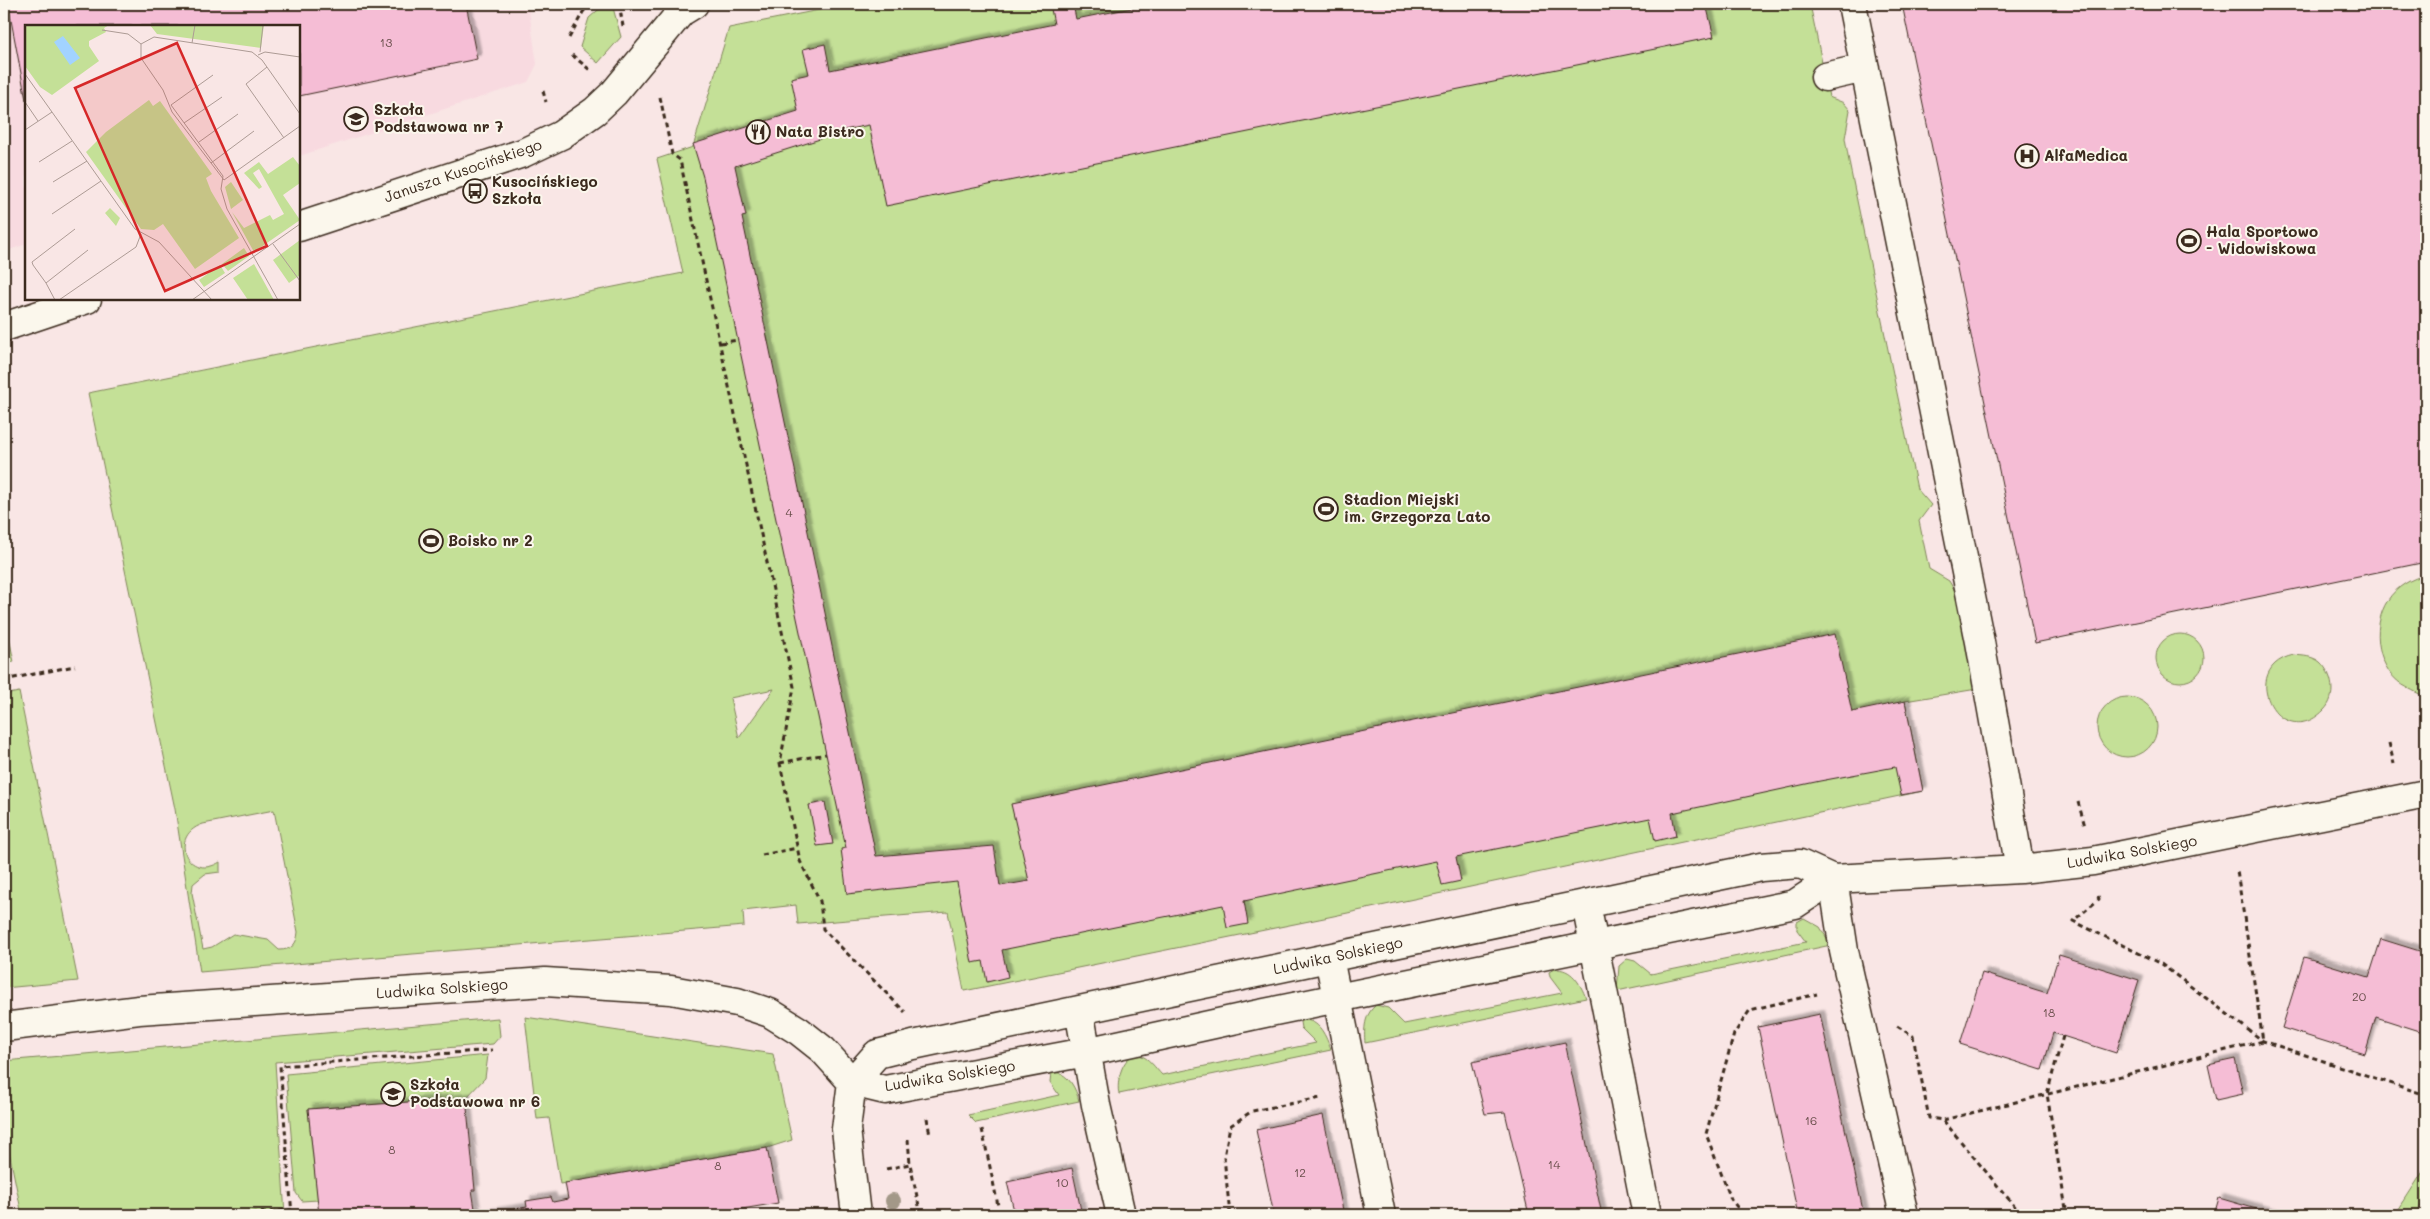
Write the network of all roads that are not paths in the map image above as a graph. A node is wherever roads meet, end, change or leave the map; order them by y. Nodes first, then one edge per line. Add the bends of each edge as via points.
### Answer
1 (1852, 4) edge
2 (682, 6) edge
3 (1865, 68) junction
4 (1826, 77) dead end
5 (300, 227) edge
6 (84, 300) edge
7 (4, 327) edge
8 (2426, 794) edge
9 (2020, 869) junction
10 (1833, 879) junction
11 (1586, 904) junction
12 (1594, 946) junction
13 (1329, 958) junction
14 (1338, 1000) junction
15 (1079, 1010) junction
16 (4, 1027) edge
17 (1086, 1052) junction
18 (852, 1082) junction
19 (856, 1215) edge
20 (1121, 1215) edge
21 (1381, 1215) edge
22 (1647, 1215) edge
23 (1904, 1215) edge

1 - 3 street
2 - 5 street, Janusza Kusocińskiego via 614,93 561,135 523,153
3 - 4 street
3 - 9 street via 1980,642
6 - 7 street
8 - 9 street, Ludwika Solskiego via 2093,861
9 - 10 street, Ludwika Solskiego
10 - 11 street, Ludwika Solskiego via 1800,864 1761,867
10 - 12 street, Ludwika Solskiego via 1795,904
10 - 23 street via 1844,951
11 - 12 street
11 - 13 street, Ludwika Solskiego
12 - 14 street, Ludwika Solskiego
12 - 22 street
13 - 14 street
13 - 15 street, Ludwika Solskiego
14 - 17 street, Ludwika Solskiego
14 - 21 street
15 - 17 street
15 - 18 street, Ludwika Solskiego via 876,1054
16 - 18 street, Ludwika Solskiego via 139,1010 577,982 671,990 737,1002 770,1013 823,1050
17 - 18 street, Ludwika Solskiego via 886,1090
17 - 20 street
18 - 19 street via 846,1129

